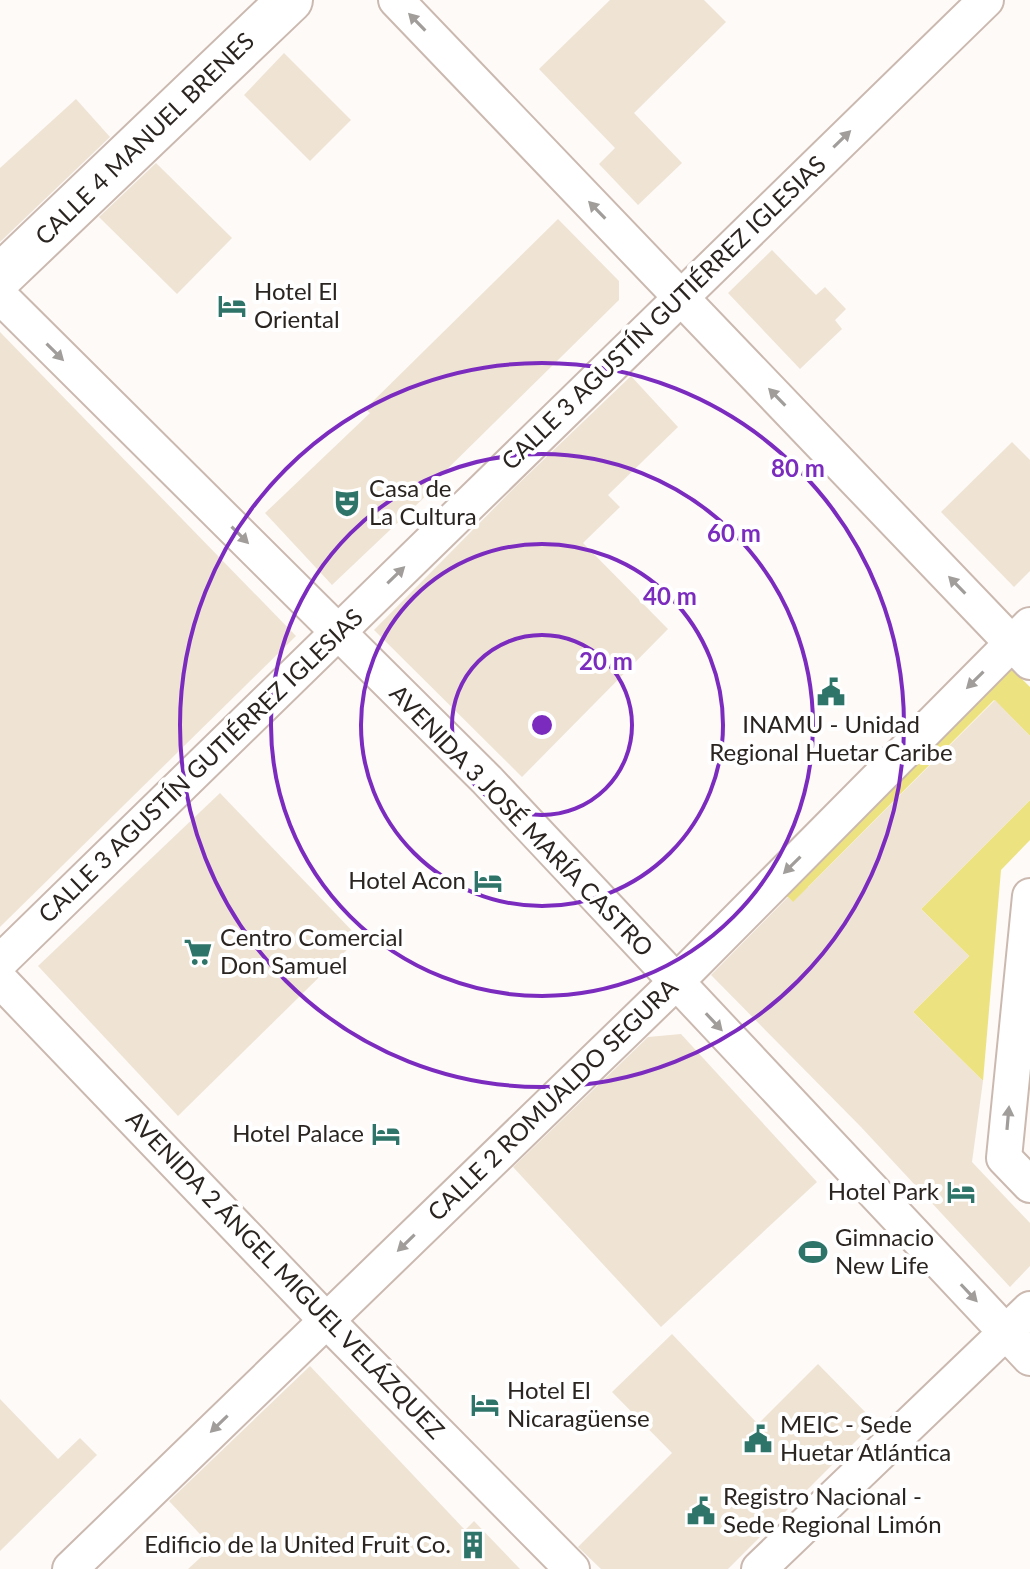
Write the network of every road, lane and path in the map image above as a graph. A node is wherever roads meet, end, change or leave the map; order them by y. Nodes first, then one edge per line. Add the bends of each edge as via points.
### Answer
1 (290, 0) edge
2 (396, 0) edge
3 (986, 0) edge
4 (0, 277) edge
5 (0, 296) edge
6 (680, 296) junction
7 (338, 632) junction
8 (1024, 643) edge
9 (1030, 896) edge
10 (0, 962) edge
11 (0, 980) edge
12 (676, 982) junction
13 (1030, 1185) edge
14 (326, 1320) junction
15 (1018, 1320) edge
16 (1030, 1358) edge
17 (70, 1569) edge
18 (572, 1569) edge
19 (759, 1569) edge

1 - 4 main road, CALLE 4 MANUEL BRENES
6 -> 2 street
6 -> 3 street, CALLE 3 AGUSTÍN GUTIÉRREZ IGLESIAS
5 -> 7 street, AVENIDA 3 JOSÉ MARÍA CASTRO
7 -> 6 street, CALLE 3 AGUSTÍN GUTIÉRREZ IGLESIAS
8 -> 6 street
7 - 10 street, CALLE 3 AGUSTÍN GUTIÉRREZ IGLESIAS
7 - 12 street, AVENIDA 3 JOSÉ MARÍA CASTRO via 487,780
8 -> 12 street, CALLE 2 ROMUALDO SEGURA
13 -> 9 street via 1004,1158
11 - 14 street, AVENIDA 2 ÁNGEL MIGUEL VELÁZQUEZ
12 -> 14 street, CALLE 2 ROMUALDO SEGURA
12 -> 15 street, AVENIDA 3 JOSÉ MARÍA CASTRO
14 -> 17 street, CALLE 2 ROMUALDO SEGURA
14 - 18 street, AVENIDA 2 ÁNGEL MIGUEL VELÁZQUEZ
15 - 16 street, AVENIDA 3 JOSÉ MARÍA CASTRO
15 - 19 street

